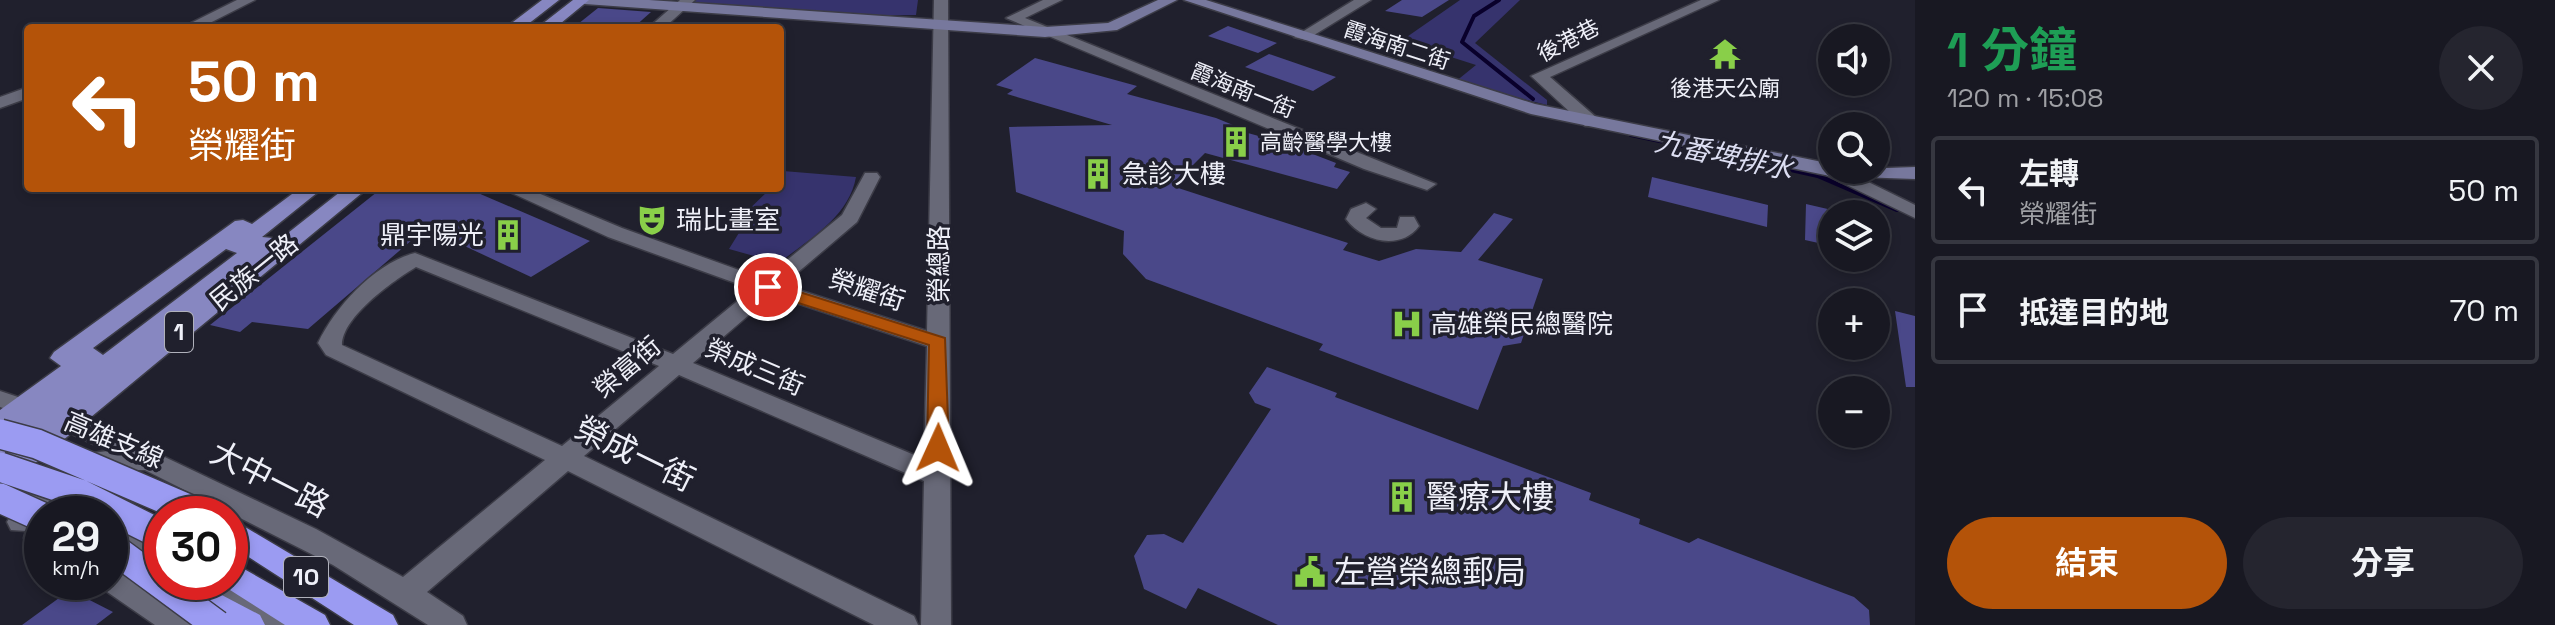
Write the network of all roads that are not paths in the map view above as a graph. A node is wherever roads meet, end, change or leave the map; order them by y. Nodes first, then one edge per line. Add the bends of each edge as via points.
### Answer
1 (248, 0) edge
2 (552, 0) edge
3 (568, 0) edge
4 (584, 0) edge
5 (594, 0) edge
6 (941, 0) edge
7 (1055, 0) edge
8 (1170, 0) edge
9 (1191, 0) edge
10 (1364, 0) edge
11 (1712, 0) edge
12 (683, 4) edge
13 (197, 24) edge
14 (519, 24) edge
15 (535, 24) edge
16 (551, 24) edge
17 (564, 24) edge
18 (660, 24) edge
19 (940, 26) junction
20 (1045, 32) junction
21 (1301, 37) junction
22 (24, 94) edge
23 (0, 103) edge
24 (1591, 122) junction
25 (1818, 168) edge
26 (1890, 172) edge
27 (1915, 173) edge
28 (871, 177) dead end
29 (1427, 184) dead end
30 (1858, 184) edge
31 (291, 192) edge
32 (308, 192) edge
33 (329, 192) edge
34 (352, 192) edge
35 (519, 192) edge
36 (1366, 209) dead end
37 (1915, 212) edge
38 (1407, 221) dead end
39 (768, 287) junction
40 (939, 342) junction
41 (334, 350) joint
42 (675, 364) junction
43 (19, 411) edge
44 (0, 434) edge
45 (37, 444) junction
46 (0, 447) edge
47 (563, 457) junction
48 (151, 462) junction
49 (0, 467) edge
50 (0, 476) edge
51 (938, 476) junction
52 (36, 496) edge
53 (158, 496) edge
54 (0, 498) edge
55 (24, 518) edge
56 (144, 526) edge
57 (248, 541) edge
58 (128, 559) edge
59 (128, 580) edge
60 (248, 585) edge
61 (406, 592) junction
62 (205, 600) edge
63 (239, 600) edge
64 (177, 625) edge
65 (217, 625) edge
66 (248, 625) edge
67 (278, 625) edge
68 (313, 625) edge
69 (381, 625) edge
70 (452, 625) edge
71 (903, 625) edge
72 (936, 625) edge

1 - 13 street
2 - 14 main road
3 - 15 main road
4 - 5 street
4 - 16 main road
5 - 12 street
5 - 17 main road
6 - 19 street, 榮總路
7 - 20 street, 霞海南一街 via 1013,18
8 - 20 street via 1111,27
9 - 21 street, 霞海南二街
10 - 21 street
11 - 24 street, 後港巷 via 1539,76
12 - 18 street
12 - 19 street
19 - 20 street
19 - 40 street, 榮總路
20 - 29 street, 霞海南一街
21 - 24 street, 霞海南二街 via 1493,99
22 - 23 street
24 - 25 street
26 - 27 street
28 - 39 street, 榮富街 via 850,218
30 - 37 street
31 - 43 main road, 民族一路 / 1
32 - 43 main road, 民族一路 / 1
33 - 43 main road, 民族一路 / 1
34 - 43 main road, 民族一路 / 1
35 - 39 street, 榮耀街
36 - 38 street via 1356,216 1358,223 1378,234 1403,233
39 - 40 street, 榮耀街
39 - 42 street, 榮富街
40 - 51 street, 榮總路
41 - 42 street, 榮成三街 via 329,343 344,320 383,281 415,259
41 - 47 street, 榮成一街
42 - 47 street, 榮富街
42 - 51 street, 榮成三街
43 - 45 highway, bridge
43 - 46 main road, 民族一路 / 1
43 - 48 street, 大中一路
43 - 50 main road, 民族一路 / 1
44 - 45 highway, 高雄支線, bridge
45 - 53 highway, 高雄支線, bridge
47 - 61 street, 榮富街
47 - 71 street, 榮成一街
48 - 52 street via 80,464
48 - 61 street, 大中一路 via 249,505
49 - 56 highway, bridge via 80,494
51 - 72 street, 榮總路
54 - 55 highway, bridge
57 - 69 highway, 10
58 - 65 highway, bridge
59 - 64 street
60 - 68 highway, 10
61 - 70 street, 大中一路
62 - 66 highway
63 - 67 street

